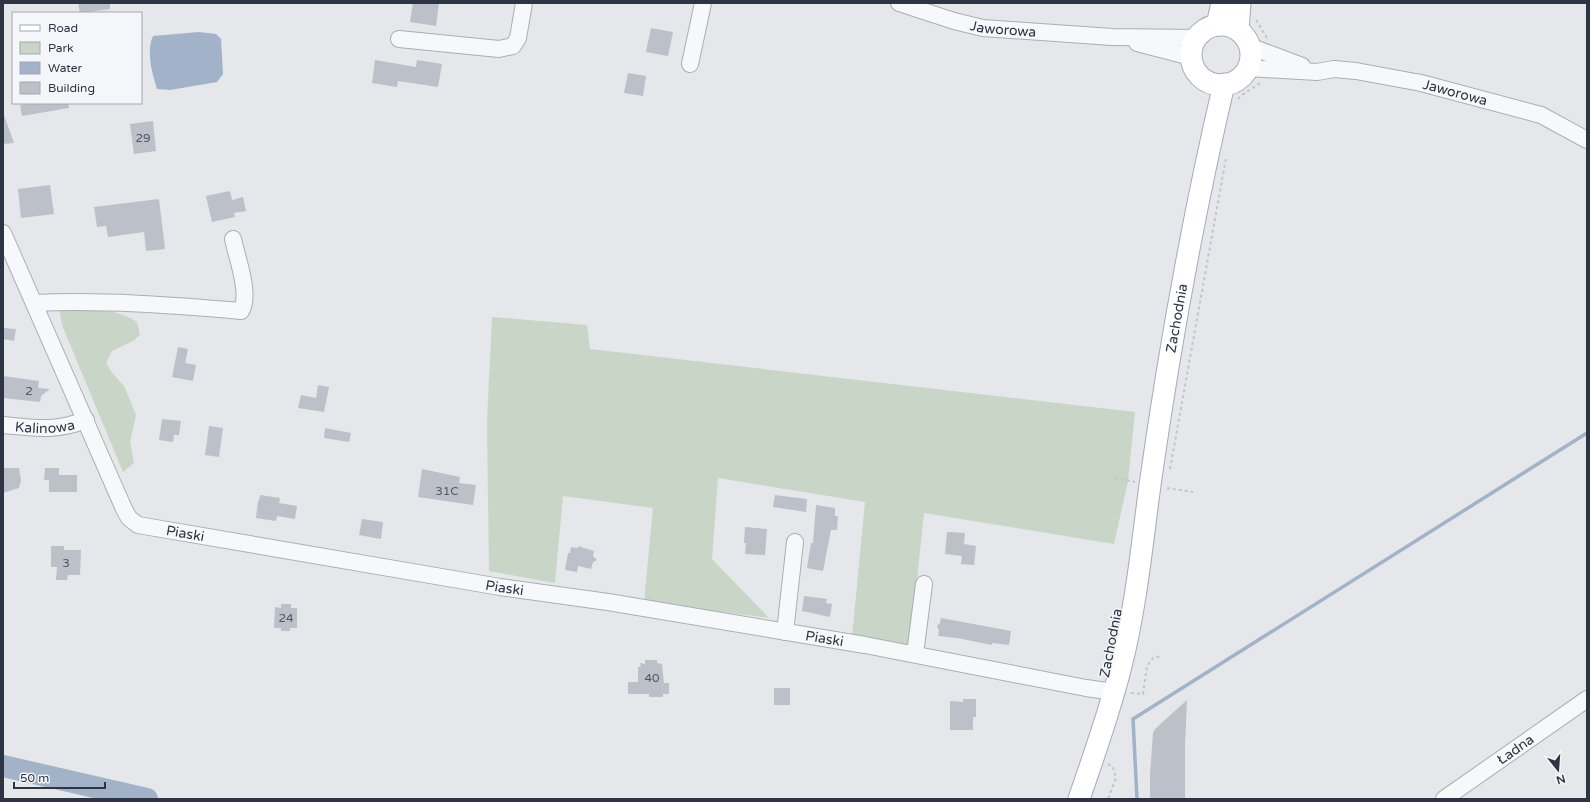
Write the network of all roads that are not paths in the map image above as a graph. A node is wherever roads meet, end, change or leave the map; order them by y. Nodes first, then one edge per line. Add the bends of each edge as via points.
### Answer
1 (524, 3) edge
2 (702, 3) edge
3 (898, 3) edge
4 (1222, 3) edge
5 (1247, 10) edge
6 (1217, 25) junction
7 (1244, 38) junction
8 (399, 39) dead end
9 (1194, 47) junction
10 (1270, 62) junction
11 (690, 64) dead end
12 (1248, 68) junction
13 (1215, 82) junction
14 (1587, 140) edge
15 (3, 233) edge
16 (233, 239) dead end
17 (8, 261) edge
18 (34, 303) junction
19 (86, 420) junction
20 (3, 425) edge
21 (795, 542) dead end
22 (924, 584) dead end
23 (785, 632) junction
24 (916, 654) junction
25 (1108, 691) junction
26 (1587, 699) edge
27 (1067, 799) edge
28 (1079, 799) edge
29 (1444, 799) edge

1 - 8 street via 518,38 513,46 499,49
2 - 11 street
3 - 9 street, Jaworowa via 983,28 1112,37
4 - 6 main road
5 - 7 main road
6 - 7 main road via 1224,25
6 - 9 main road via 1209,27
7 - 10 street, Jaworowa
7 - 12 main road via 1250,60
9 - 13 main road via 1198,74
10 - 12 street, Jaworowa
10 - 14 street, Jaworowa via 1317,72 1334,69 1356,71 1421,83 1541,115
12 - 13 main road via 1238,79
13 - 25 main road, Zachodnia via 1206,99 1202,176 1161,489 1129,553
15 - 17 street, Piaski
16 - 18 street via 244,289 245,304 241,311 157,304
17 - 18 street, Piaski
18 - 19 street, Piaski
19 - 20 street, Kalinowa via 66,428 54,429
19 - 23 street, Piaski via 124,509 129,518 138,525 484,585 608,602
21 - 23 street
22 - 24 street
23 - 24 street, Piaski
24 - 25 street, Piaski
25 - 27 main road, Zachodnia
25 - 28 main road, Zachodnia
26 - 29 street, Ładna

